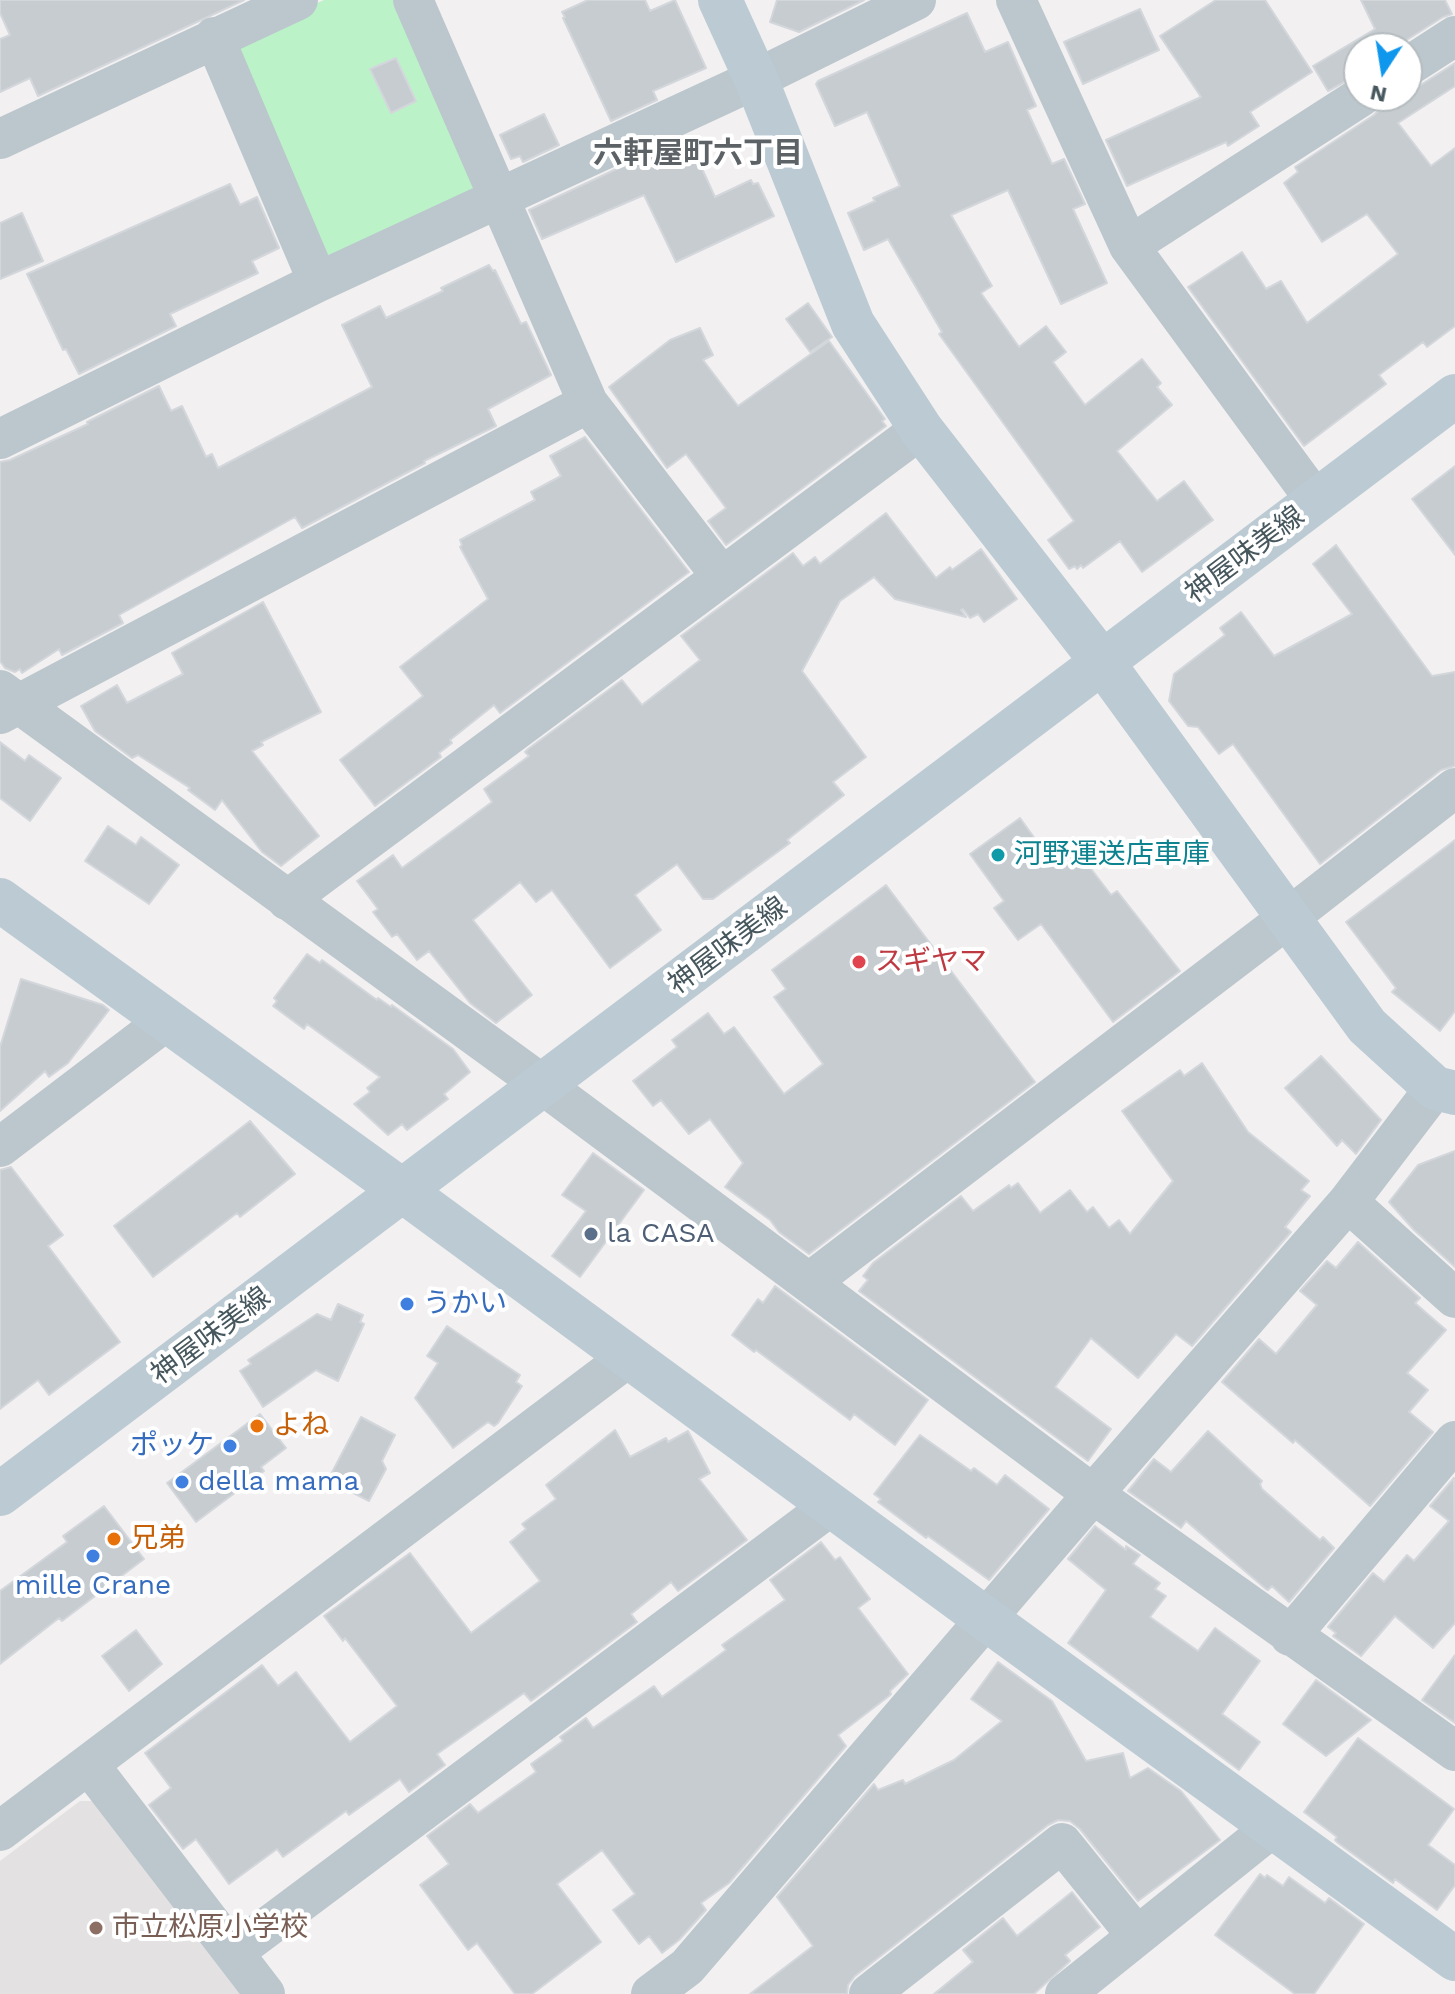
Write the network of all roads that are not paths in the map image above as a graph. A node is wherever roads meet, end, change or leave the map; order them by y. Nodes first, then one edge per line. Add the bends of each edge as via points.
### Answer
1 (298, 0) edge
2 (413, 0) edge
3 (720, 0) edge
4 (916, 0) edge
5 (1016, 0) edge
6 (1455, 36) edge
7 (214, 37) junction
8 (1423, 57) edge
9 (756, 79) junction
10 (1343, 108) edge
11 (0, 139) edge
12 (500, 196) junction
13 (1129, 246) junction
14 (318, 282) junction
15 (1455, 396) edge
16 (588, 403) junction
17 (921, 429) junction
18 (0, 439) edge
19 (1316, 501) junction
20 (722, 577) junction
21 (1103, 663) junction
22 (6, 703) edge
23 (1455, 788) edge
24 (0, 900) edge
25 (287, 900) junction
26 (1288, 918) junction
27 (166, 1021) junction
28 (543, 1085) junction
29 (1445, 1091) edge
30 (0, 1147) edge
31 (403, 1191) junction
32 (1348, 1202) junction
33 (810, 1282) junction
34 (1455, 1298) edge
35 (630, 1356) junction
36 (1455, 1441) edge
37 (0, 1494) edge
38 (1093, 1494) junction
39 (832, 1505) junction
40 (986, 1619) junction
41 (1290, 1636) junction
42 (1455, 1751) edge
43 (90, 1766) junction
44 (1273, 1827) junction
45 (0, 1831) edge
46 (1137, 1936) junction
47 (234, 1952) junction
48 (1455, 1959) edge
49 (697, 1980) edge
50 (1078, 1991) edge
51 (265, 1994) edge
52 (651, 1994) edge
53 (869, 1994) edge

1 - 7 street
2 - 12 street
3 - 9 street
4 - 9 street
5 - 13 street
6 - 8 street
7 - 11 street
7 - 14 street
9 - 12 street
9 - 17 street via 853,324
10 - 13 street
12 - 14 street
12 - 16 street
13 - 19 street
14 - 18 street
15 - 19 street, 神屋味美線
16 - 20 street
16 - 22 street
17 - 20 street
17 - 21 street
19 - 21 street, 神屋味美線
20 - 25 street
21 - 26 street
21 - 28 street, 神屋味美線
22 - 25 street
23 - 26 street
24 - 27 street
25 - 28 street
26 - 29 street via 1367,1026
26 - 33 street
27 - 30 street
27 - 31 street
28 - 31 street, 神屋味美線
28 - 33 street
29 - 32 street
31 - 35 street
31 - 37 street, 神屋味美線
32 - 34 street
32 - 38 street
33 - 38 street
35 - 39 street
35 - 43 street
36 - 41 street
38 - 40 street
38 - 41 street
39 - 40 street
39 - 47 street
40 - 44 street
40 - 49 street
41 - 42 street
43 - 45 street
43 - 47 street
44 - 46 street
44 - 48 street
46 - 50 street
46 - 53 street via 1062,1843
47 - 51 street
49 - 52 street

